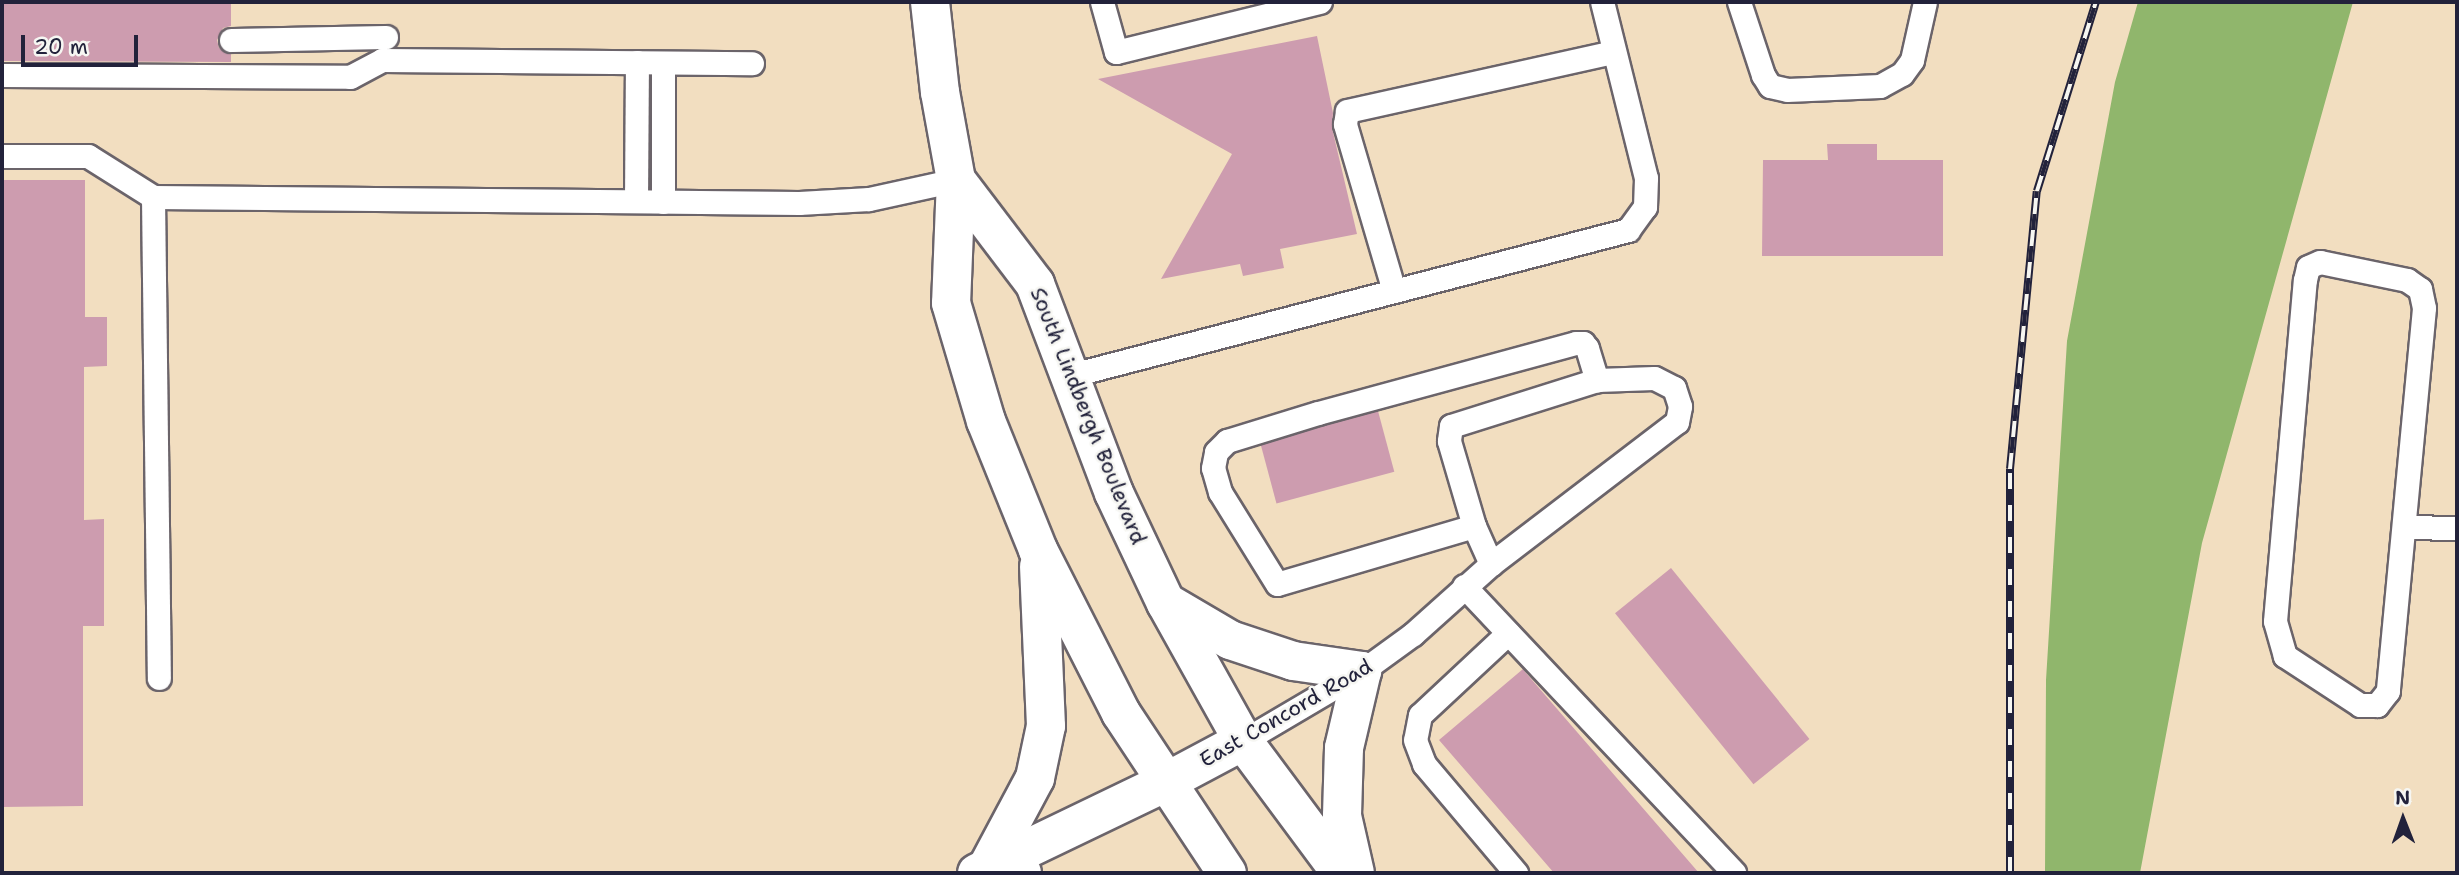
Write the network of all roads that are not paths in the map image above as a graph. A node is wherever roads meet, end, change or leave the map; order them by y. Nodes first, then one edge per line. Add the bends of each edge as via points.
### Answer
1 (930, 2) edge
2 (1102, 2) edge
3 (1320, 2) edge
4 (1602, 2) edge
5 (1739, 2) edge
6 (1925, 2) edge
7 (386, 37) dead end
8 (231, 40) dead end
9 (1613, 52) junction
10 (638, 62) junction
11 (663, 63) junction
12 (752, 63) dead end
13 (2, 75) edge
14 (2, 156) edge
15 (956, 180) junction
16 (153, 197) junction
17 (636, 201) junction
18 (663, 202) junction
19 (1394, 291) junction
20 (1068, 376) junction
21 (1597, 380) junction
22 (1474, 526) junction
23 (2405, 527) junction
24 (2457, 528) edge
25 (1038, 550) junction
26 (1491, 564) junction
27 (1464, 586) junction
28 (1167, 603) junction
29 (1508, 633) junction
30 (1362, 671) junction
31 (159, 678) dead end
32 (1243, 741) junction
33 (1164, 783) junction
34 (995, 872) edge
35 (1227, 873) edge
36 (1341, 873) edge
37 (1355, 873) edge
38 (1517, 873) edge
39 (1734, 873) edge

1 - 15 main road, South Lindbergh Boulevard
2 - 3 lane via 1116,52
4 - 9 lane
5 - 6 lane via 1763,75 1770,86 1787,90 1880,86 1902,74 1912,60
7 - 8 lane
9 - 19 lane via 1646,178 1645,206 1628,230
9 - 19 lane via 1347,111 1345,124
10 - 11 lane
10 - 13 lane via 382,60 350,77
10 - 17 lane
11 - 12 lane
11 - 18 lane
14 - 16 lane via 88,156
15 - 18 lane via 869,199
15 - 20 main road, South Lindbergh Boulevard via 1035,284
15 - 25 main road, South Lindbergh Boulevard via 951,303 986,421
16 - 17 lane
16 - 31 lane
17 - 18 lane
19 - 20 lane
20 - 28 main road, South Lindbergh Boulevard via 1114,493
21 - 22 lane via 1451,426 1449,441
21 - 22 lane via 1587,348 1576,343 1227,441 1216,452 1214,479 1277,584
21 - 26 lane, East Concord Road via 1654,378 1674,388 1680,406 1677,422
22 - 26 lane
23 - 23 lane via 2424,308 2420,289 2407,280 2320,262 2308,267 2305,280 2275,621 2285,656 2360,705 2377,705 2388,691
23 - 24 lane
25 - 33 main road, South Lindbergh Boulevard via 1121,713
25 - 34 main road via 1046,726 1035,778
26 - 27 lane, East Concord Road
27 - 29 lane
27 - 30 lane, East Concord Road via 1413,634
28 - 30 main road via 1230,640 1293,661
28 - 32 main road, South Lindbergh Boulevard
29 - 38 lane via 1420,715 1415,740 1424,764
29 - 39 lane
30 - 32 lane, East Concord Road
30 - 37 main road via 1344,748 1342,804
32 - 33 main road, East Concord Road
32 - 36 main road, South Lindbergh Boulevard
33 - 34 main road, East Concord Road
33 - 35 main road, South Lindbergh Boulevard

